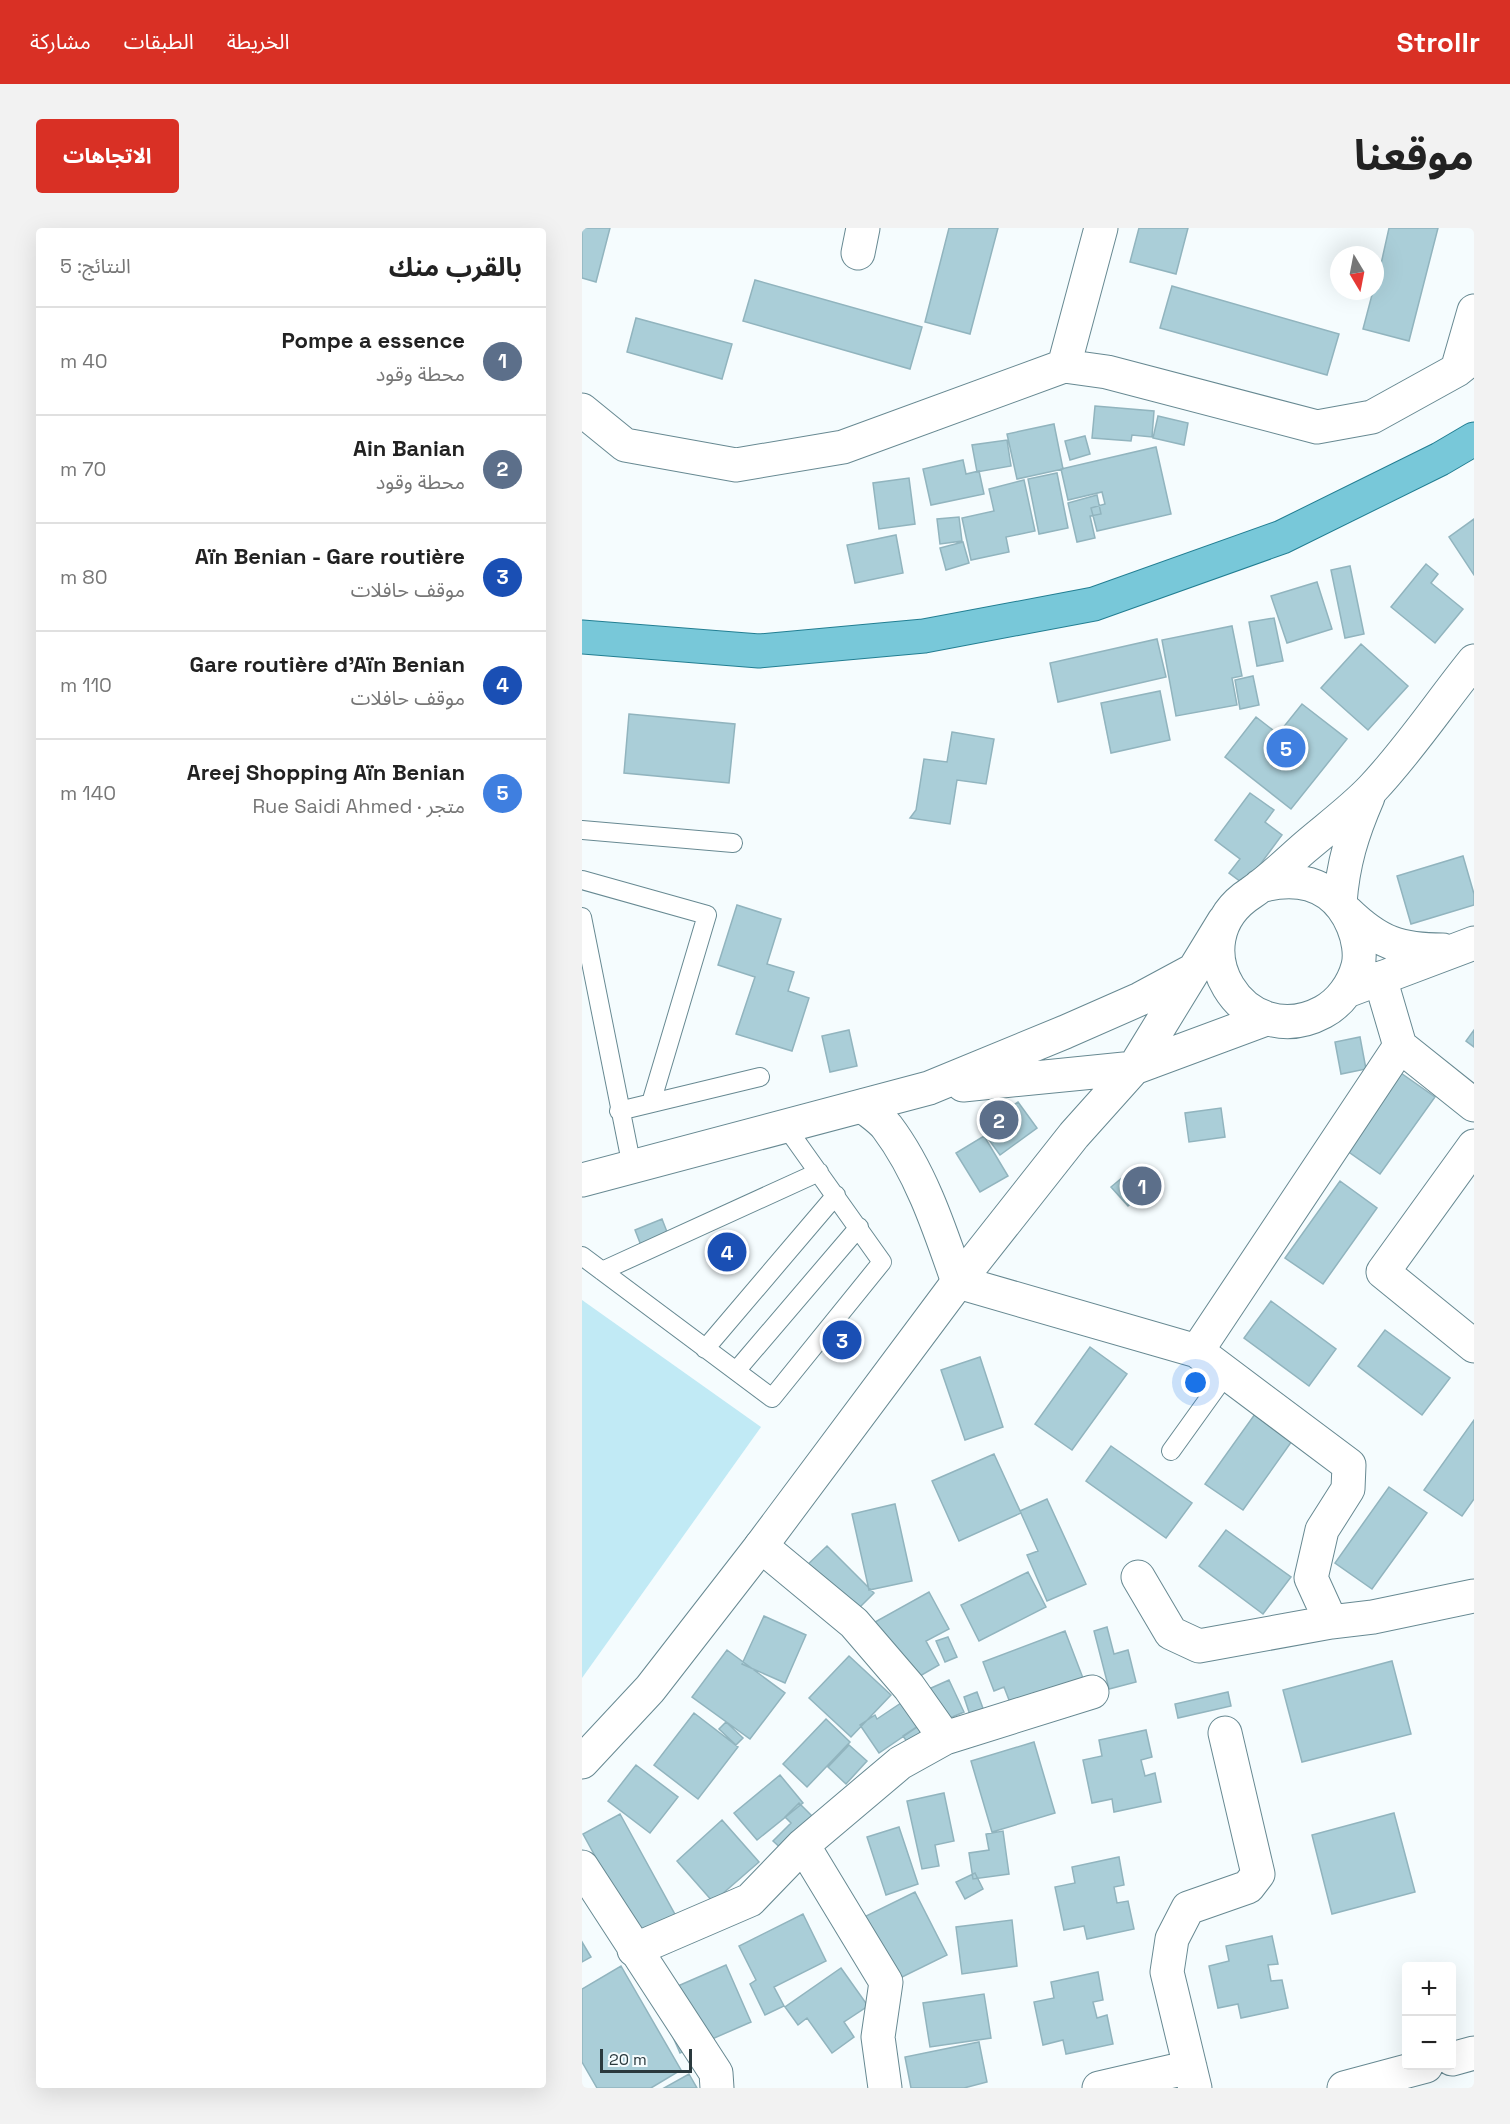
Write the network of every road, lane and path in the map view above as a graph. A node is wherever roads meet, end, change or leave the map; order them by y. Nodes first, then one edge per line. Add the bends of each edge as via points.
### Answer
1 (1101, 228) edge
2 (1474, 311) edge
3 (1465, 363) edge
4 (1064, 366) junction
5 (582, 410) edge
6 (1474, 438) edge
7 (582, 637) edge
8 (1474, 661) edge
9 (1371, 790) junction
10 (582, 830) edge
11 (733, 843) dead end
12 (582, 880) edge
13 (1260, 886) junction
14 (1344, 908) junction
15 (582, 917) edge
16 (1224, 921) junction
17 (1462, 946) edge
18 (1194, 970) junction
19 (1380, 978) junction
20 (1347, 992) junction
21 (1266, 1019) junction
22 (1400, 1046) junction
23 (1134, 1068) junction
24 (760, 1077) dead end
25 (929, 1088) junction
26 (651, 1103) junction
27 (1474, 1105) edge
28 (863, 1106) junction
29 (619, 1112) junction
30 (786, 1126) junction
31 (1474, 1146) edge
32 (632, 1167) junction
33 (819, 1172) junction
34 (582, 1180) edge
35 (836, 1195) junction
36 (859, 1227) junction
37 (582, 1256) edge
38 (602, 1270) junction
39 (958, 1282) junction
40 (1474, 1346) edge
41 (705, 1349) junction
42 (1197, 1351) junction
43 (736, 1371) junction
44 (1227, 1373) junction
45 (1171, 1451) dead end
46 (761, 1546) junction
47 (1138, 1577) dead end
48 (1474, 1596) edge
49 (1331, 1622) junction
50 (1092, 1692) dead end
51 (1225, 1733) dead end
52 (945, 1738) junction
53 (582, 1762) edge
54 (803, 1845) junction
55 (582, 1867) edge
56 (634, 1950) junction
57 (1474, 2053) edge
58 (1456, 2058) edge
59 (1428, 2074) edge
60 (1193, 2078) edge
61 (717, 2088) edge
62 (885, 2088) edge
63 (1099, 2088) edge
64 (1344, 2088) edge

1 - 4 street
2 - 3 street
3 - 4 street via 1372,417 1317,427 1107,372
4 - 5 street via 843,447 736,465 625,445
6 - 7 main road via 1440,459 1282,537 1094,604 924,636 759,651
8 - 9 street
9 - 13 street
9 - 14 street via 1342,869
10 - 11 lane
12 - 26 lane via 707,915
13 - 14 street via 1281,881 1303,882 1323,890
13 - 16 street via 1238,901
14 - 17 street via 1365,930 1411,950
14 - 20 street via 1358,938 1358,966
15 - 29 lane
16 - 18 street
16 - 21 street via 1217,945 1219,968 1229,990 1245,1008
17 - 19 street
18 - 23 street
18 - 25 street via 1140,999
19 - 20 street
19 - 22 street
20 - 21 street via 1331,1008 1311,1018 1289,1022
21 - 23 street
22 - 27 street
22 - 42 street
23 - 25 street
23 - 39 street via 1074,1136
24 - 26 lane
25 - 28 street
26 - 29 lane
28 - 30 street
28 - 39 street via 887,1126 916,1176
29 - 32 lane
30 - 32 street
30 - 33 lane
31 - 40 street via 1383,1272
32 - 34 street
33 - 35 lane
33 - 38 lane
35 - 36 lane
35 - 41 lane
36 - 43 lane
36 - 43 lane via 882,1262 772,1398
37 - 38 lane
38 - 41 lane
39 - 42 street
39 - 46 street
41 - 43 lane
42 - 44 street
44 - 45 lane
44 - 49 street via 1349,1465 1348,1489 1322,1530 1311,1578
46 - 52 street via 854,1623 909,1687
46 - 53 street via 650,1689
47 - 49 street via 1171,1633 1199,1646
48 - 49 street
50 - 52 street
51 - 60 street via 1258,1874 1248,1887 1188,1908 1172,1939 1167,1972
52 - 54 street via 900,1763
54 - 56 street via 750,1900
54 - 62 street via 886,1982 878,2037
55 - 56 street
56 - 61 street via 716,2073
57 - 58 street
59 - 64 street
60 - 63 street

